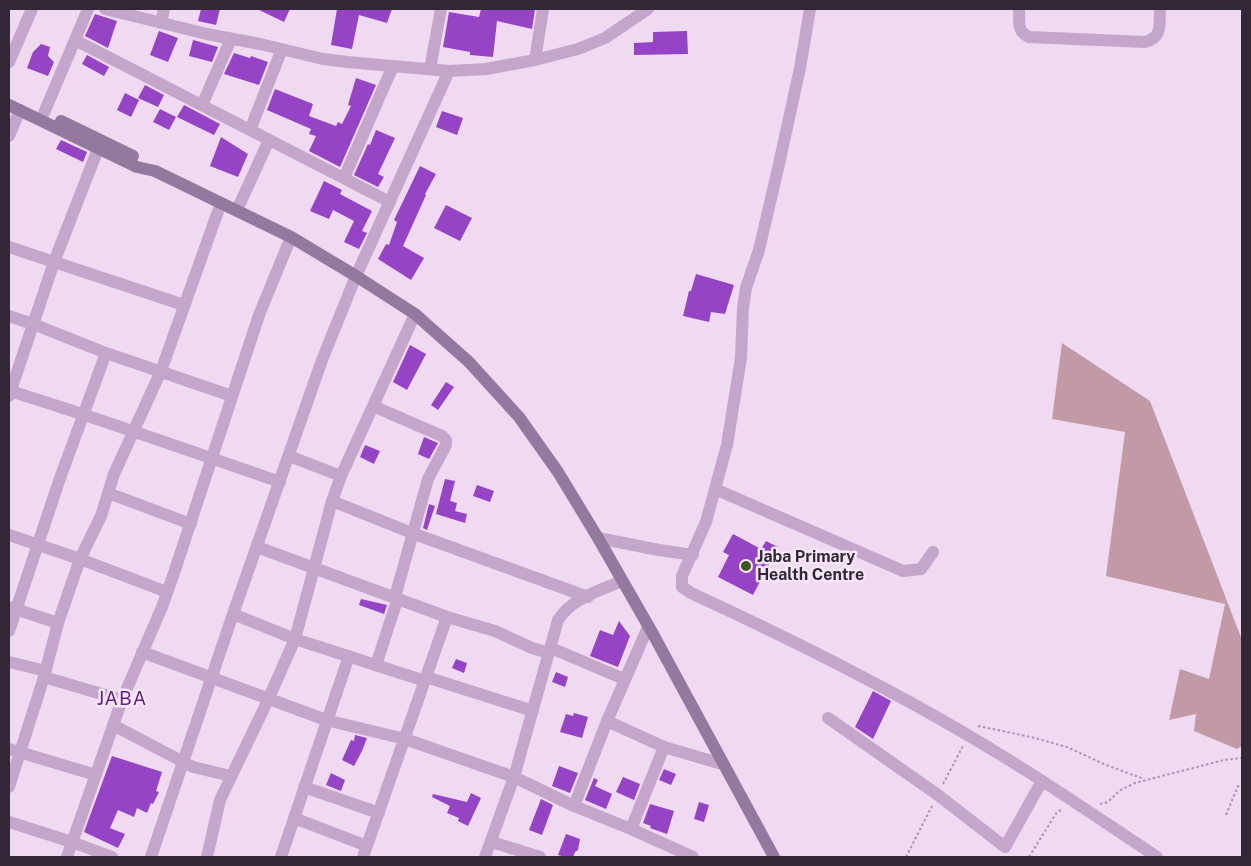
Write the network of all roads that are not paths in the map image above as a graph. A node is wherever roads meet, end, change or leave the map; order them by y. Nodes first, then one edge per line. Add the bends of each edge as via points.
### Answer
1 (32, 9) edge
2 (88, 9) edge
3 (105, 9) edge
4 (164, 9) edge
5 (441, 9) edge
6 (543, 9) edge
7 (648, 9) edge
8 (810, 9) edge
9 (1019, 9) edge
10 (1160, 9) edge
11 (161, 23) junction
12 (231, 38) junction
13 (74, 40) junction
14 (282, 49) junction
15 (535, 60) junction
16 (9, 62) edge
17 (393, 66) junction
18 (430, 69) junction
19 (449, 71) junction
20 (9, 96) edge
21 (202, 105) junction
22 (14, 108) edge
23 (44, 113) junction
24 (250, 130) junction
25 (9, 136) edge
26 (269, 140) junction
27 (98, 149) junction
28 (156, 172) junction
29 (344, 178) junction
30 (390, 202) junction
31 (221, 203) junction
32 (236, 210) junction
33 (291, 237) junction
34 (9, 247) edge
35 (54, 262) junction
36 (356, 276) junction
37 (184, 305) junction
38 (415, 314) junction
39 (9, 316) edge
40 (33, 324) junction
41 (106, 353) junction
42 (161, 371) junction
43 (10, 394) edge
44 (232, 396) junction
45 (373, 406) junction
46 (83, 413) junction
47 (134, 432) junction
48 (289, 456) junction
49 (211, 458) junction
50 (340, 476) junction
51 (280, 482) junction
52 (715, 489) junction
53 (108, 493) junction
54 (332, 501) junction
55 (191, 524) junction
56 (412, 533) junction
57 (9, 535) edge
58 (598, 538) junction
59 (38, 545) junction
60 (257, 547) junction
61 (933, 552) dead end
62 (693, 555) junction
63 (80, 559) junction
64 (313, 569) junction
65 (622, 582) junction
66 (167, 592) junction
67 (588, 596) junction
68 (396, 598) junction
69 (12, 608) edge
70 (233, 614) junction
71 (447, 617) junction
72 (58, 623) junction
73 (648, 627) junction
74 (9, 631) edge
75 (295, 640) junction
76 (550, 651) junction
77 (142, 652) junction
78 (349, 656) junction
79 (9, 662) edge
80 (376, 665) junction
81 (45, 674) junction
82 (211, 679) junction
83 (426, 679) junction
84 (624, 679) junction
85 (122, 700) junction
86 (268, 700) junction
87 (533, 711) junction
88 (828, 718) dead end
89 (326, 720) junction
90 (606, 721) junction
91 (113, 725) junction
92 (405, 739) junction
93 (664, 747) junction
94 (15, 751) edge
95 (183, 762) junction
96 (722, 764) junction
97 (96, 775) junction
98 (231, 776) junction
99 (514, 777) junction
100 (1042, 781) junction
101 (9, 787) edge
102 (304, 787) junction
103 (574, 806) junction
104 (379, 813) junction
105 (294, 818) junction
106 (9, 822) edge
107 (631, 829) junction
108 (72, 842) junction
109 (492, 842) junction
110 (365, 851) edge
111 (67, 857) edge
112 (112, 857) edge
113 (151, 857) edge
114 (207, 857) edge
115 (281, 857) edge
116 (485, 857) edge
117 (540, 857) edge
118 (693, 857) edge
119 (774, 857) edge
120 (1157, 857) edge

1 - 16 street
2 - 13 street
3 - 11 street
4 - 11 street
5 - 18 street
6 - 15 street
7 - 15 street via 605,38
8 - 52 street via 759,250 746,288 741,358 727,445
9 - 10 street via 1022,34 1029,37 1145,42 1153,40 1159,33
11 - 12 street
12 - 14 street
12 - 21 street
13 - 21 street
13 - 23 street
14 - 17 street via 331,60
14 - 24 street
15 - 19 street via 486,69
17 - 18 street
17 - 29 street
18 - 19 street
19 - 30 street
20 - 23 main road
21 - 24 street
22 - 25 street
22 - 27 main road
23 - 28 main road via 139,159
24 - 26 street
26 - 29 street
26 - 32 street
27 - 28 main road
27 - 35 street
28 - 31 main road
29 - 30 street
30 - 36 street
31 - 32 main road
31 - 37 street
32 - 33 main road
33 - 36 main road
33 - 44 street via 259,315
34 - 35 street
35 - 37 street
35 - 40 street
36 - 38 main road
36 - 48 street via 322,360
37 - 42 street
38 - 45 street
38 - 58 main road via 469,362 519,416
39 - 40 street
40 - 41 street
40 - 43 street
41 - 42 street
41 - 46 street
42 - 44 street
42 - 47 street
43 - 46 street
44 - 49 street
45 - 50 street
45 - 56 street via 446,440 428,479
46 - 47 street
46 - 59 street
47 - 49 street
47 - 53 street
48 - 50 street
48 - 51 street
49 - 51 street
49 - 55 street
50 - 54 street
51 - 60 street
52 - 61 street via 903,571 921,570
52 - 62 street
53 - 55 street
53 - 63 street via 101,516
54 - 56 street
54 - 64 street
55 - 66 street
56 - 67 street
56 - 68 street
57 - 59 street
58 - 62 street
58 - 65 main road
59 - 63 street
59 - 69 street
60 - 64 street
60 - 70 street
62 - 100 street via 682,576 682,587 691,594 772,630 860,675
63 - 66 street
63 - 72 street
64 - 68 street
64 - 75 street
65 - 67 street
65 - 73 main road
66 - 77 street
67 - 76 street via 564,610
68 - 71 street
68 - 80 street
69 - 72 street
69 - 74 street
70 - 75 street
70 - 82 street
71 - 76 street via 495,631 532,648
71 - 83 street
72 - 81 street
73 - 84 street
73 - 96 main road
75 - 78 street
75 - 86 street
76 - 84 street
76 - 87 street
77 - 82 street
77 - 85 street
78 - 80 street
78 - 89 street
79 - 81 street
80 - 83 street
81 - 85 street
81 - 94 street
82 - 86 street
82 - 95 street
83 - 87 street
83 - 92 street
84 - 90 street
85 - 91 street
86 - 89 street
86 - 98 street
87 - 99 street
88 - 100 street via 938,794 1005,847
89 - 92 street
89 - 102 street
90 - 93 street
90 - 103 street
91 - 95 street
91 - 97 street
92 - 99 street
92 - 104 street
93 - 96 street
93 - 107 street
94 - 97 street
94 - 101 street
95 - 98 street
95 - 113 street
96 - 119 main road
97 - 108 street
98 - 114 street via 220,800
99 - 103 street
99 - 109 street
100 - 120 street
102 - 104 street
102 - 105 street
103 - 107 street
104 - 110 street
105 - 110 street
105 - 115 street
106 - 108 street
107 - 118 street
108 - 111 street
108 - 112 street
109 - 116 street
109 - 117 street

